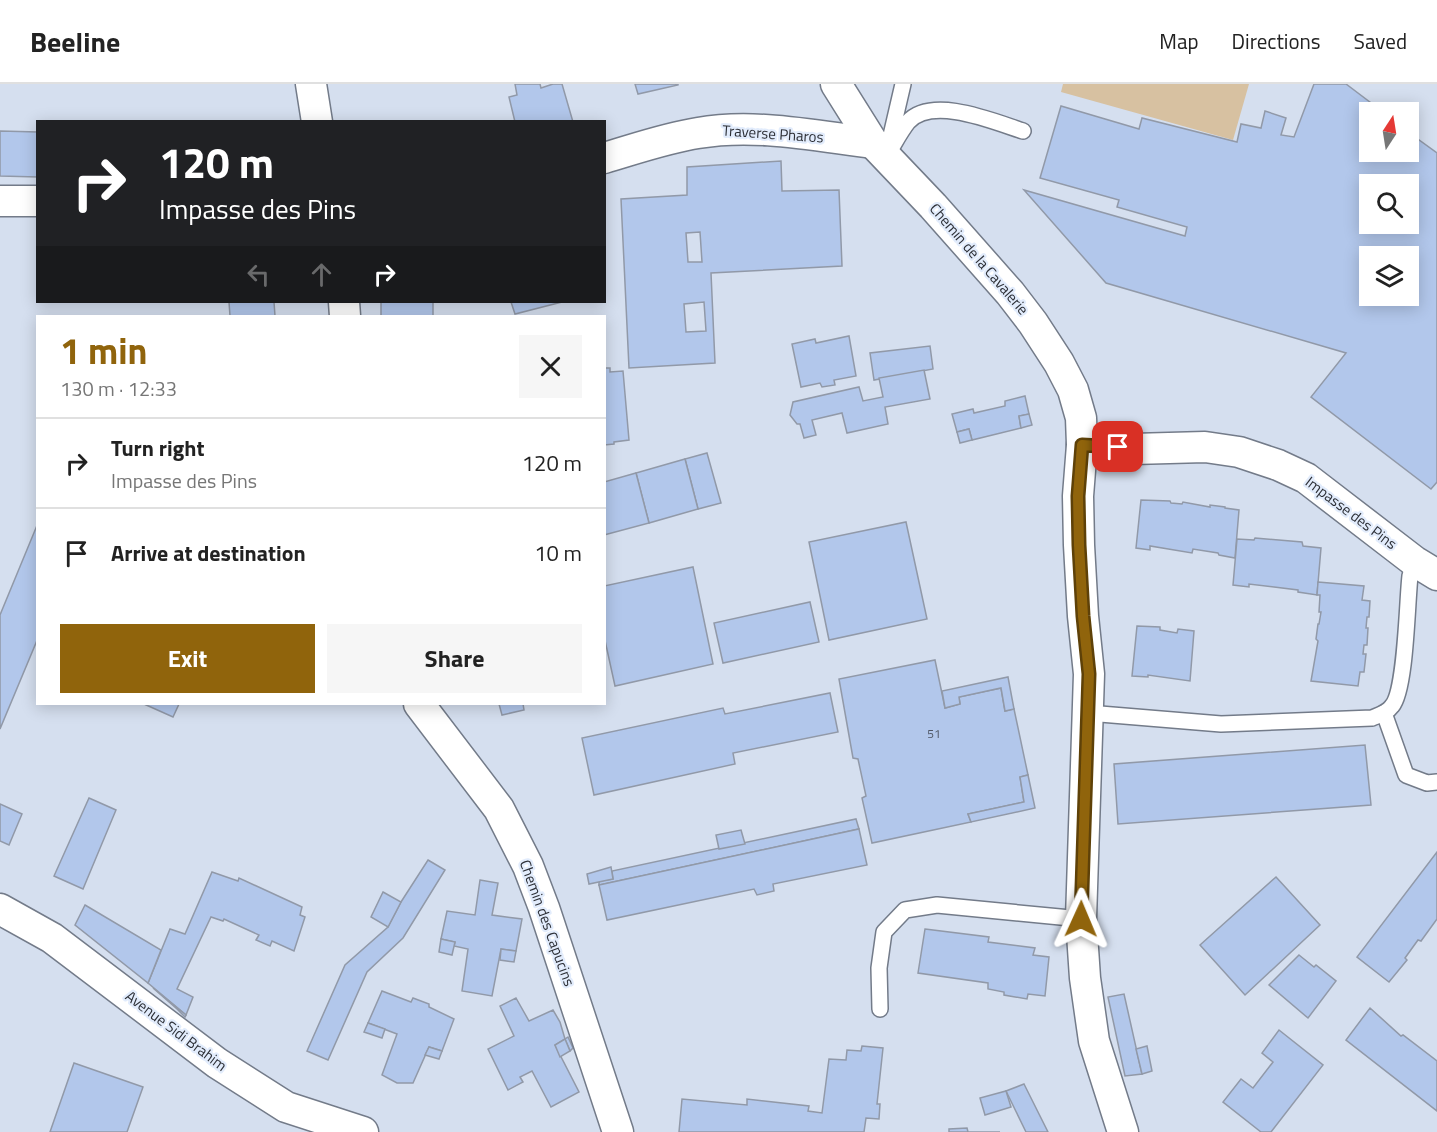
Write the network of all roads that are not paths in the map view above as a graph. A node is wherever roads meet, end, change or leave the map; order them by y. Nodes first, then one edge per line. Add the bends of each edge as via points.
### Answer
1 (311, 84) edge
2 (836, 84) edge
3 (903, 84) edge
4 (317, 120) edge
5 (1023, 131) dead end
6 (880, 150) junction
7 (606, 157) edge
8 (0, 201) edge
9 (36, 201) edge
10 (1082, 445) junction
11 (1425, 568) edge
12 (420, 705) edge
13 (1088, 713) junction
14 (1384, 713) junction
15 (1437, 782) edge
16 (1, 911) edge
17 (1081, 919) junction
18 (880, 1009) dead end
19 (613, 1127) edge
20 (363, 1132) edge
21 (1123, 1132) edge

1 - 4 street
2 - 6 street, Chemin de la Cavalerie
3 - 6 lane
5 - 6 lane via 964,113 926,110
6 - 7 street, Traverse Pharos via 784,132 729,129 698,132
6 - 10 street, Chemin de la Cavalerie via 1011,293 1033,323 1072,390 1081,418
8 - 9 street
10 - 11 street, Impasse des Pins via 1205,447 1239,452 1278,465 1306,478
10 - 13 street, Chemin de la Cavalerie via 1079,545 1089,674
11 - 14 lane via 1410,576 1401,685 1393,705
12 - 19 street, Chemin des Capucins via 499,809 528,866
13 - 14 lane via 1221,724 1372,718
13 - 17 street, Chemin de la Cavalerie
14 - 15 lane via 1406,775 1427,783
16 - 20 street, Avenue Sidi Brahim via 52,938 217,1063 285,1107
17 - 18 lane via 937,905 905,910 884,933 879,968
17 - 21 street, Chemin de la Cavalerie via 1094,1041

